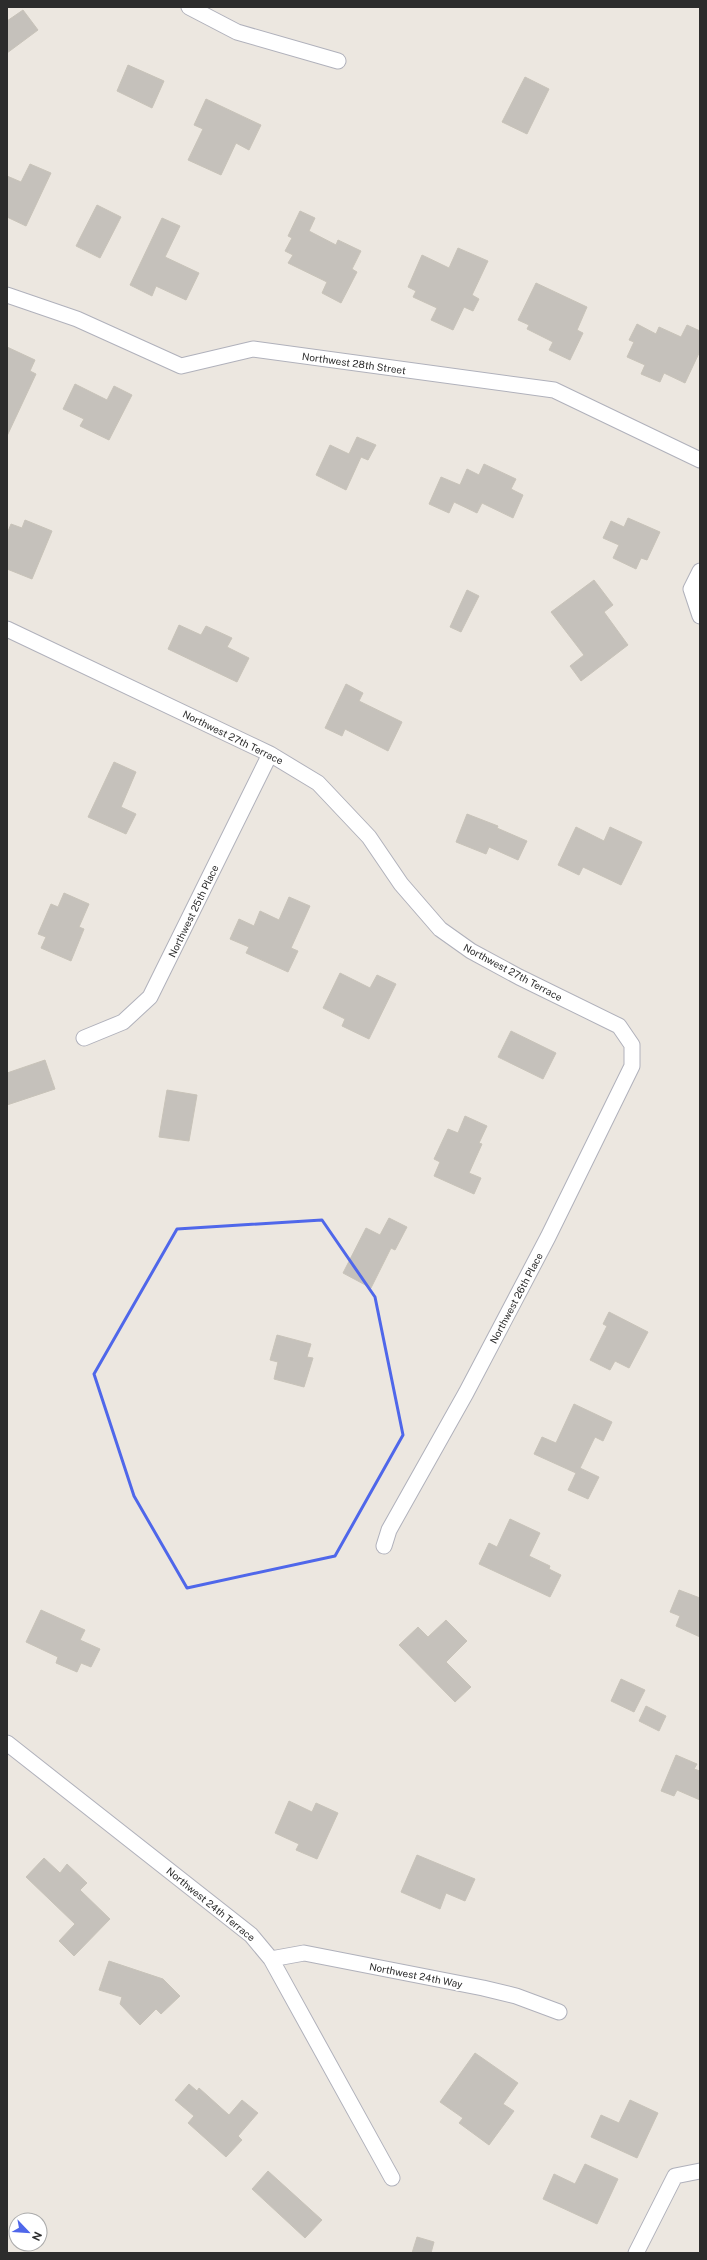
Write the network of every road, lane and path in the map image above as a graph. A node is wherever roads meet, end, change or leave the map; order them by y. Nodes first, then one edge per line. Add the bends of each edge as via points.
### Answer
1 (189, 7) edge
2 (338, 61) dead end
3 (7, 295) edge
4 (700, 460) edge
5 (700, 571) edge
6 (700, 616) edge
7 (7, 629) edge
8 (270, 754) junction
9 (84, 1038) dead end
10 (632, 1045) joint
11 (384, 1546) dead end
12 (7, 1743) edge
13 (271, 1959) junction
14 (559, 2012) dead end
15 (700, 2171) edge
16 (392, 2178) dead end
17 (636, 2253) edge

1 - 2 street via 237,32
3 - 4 street, Northwest 28th Street via 77,318 181,366 253,349 554,390
5 - 6 street via 691,590
7 - 8 street, Northwest 27th Terrace
8 - 9 street, Northwest 25th Place via 150,997 123,1022
8 - 10 street, Northwest 27th Terrace via 318,783 369,837 401,884 440,929 471,951 519,977 586,1011 609,1019 619,1026
10 - 11 street, Northwest 26th Place via 632,1066 470,1386 389,1530
12 - 13 street, Northwest 24th Terrace via 250,1935
13 - 14 street, Northwest 24th Way via 304,1953 482,1988 516,1996
13 - 16 street, Northwest 24th Terrace
15 - 17 street via 675,2176

